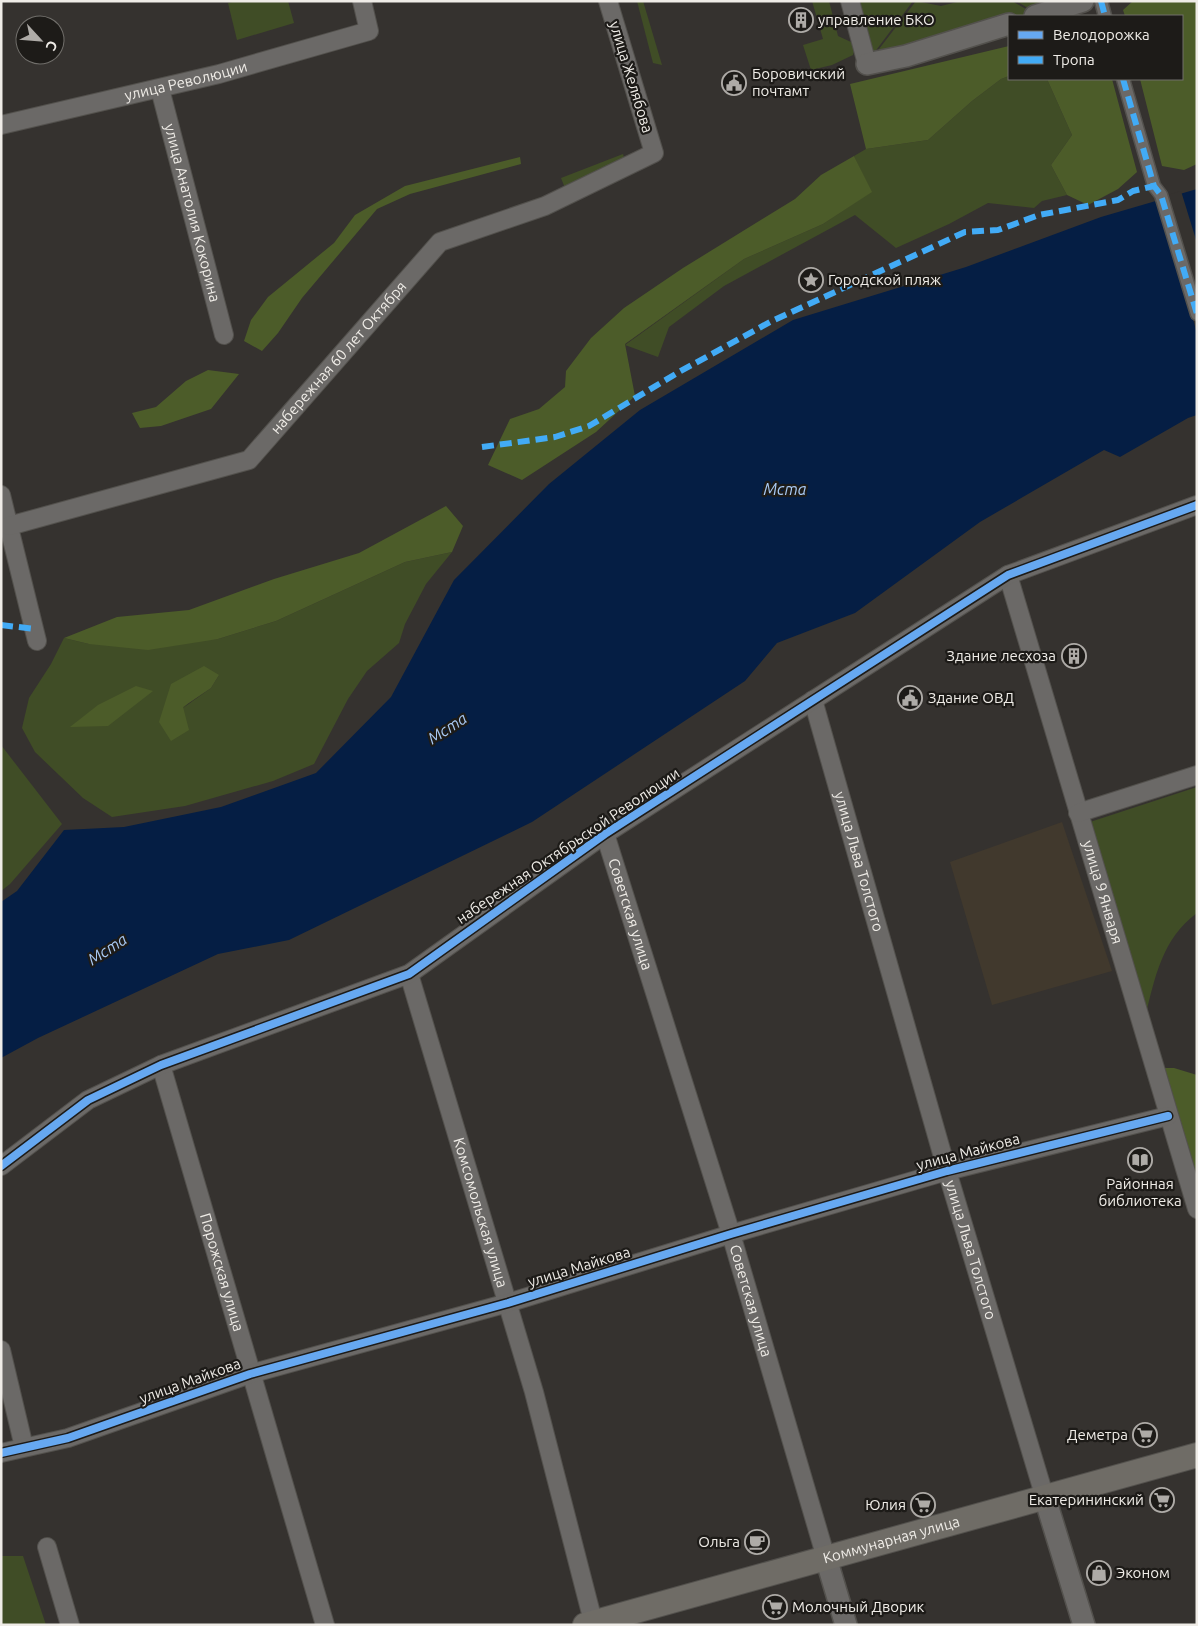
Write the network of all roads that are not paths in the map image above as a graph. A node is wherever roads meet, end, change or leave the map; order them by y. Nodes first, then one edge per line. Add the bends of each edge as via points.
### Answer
1 (362, 1) edge
2 (608, 1) edge
3 (850, 1) edge
4 (1083, 1) edge
5 (1101, 1) edge
6 (1038, 15) edge
7 (1105, 15) edge
8 (1008, 24) edge
9 (867, 64) joint
10 (1123, 80) edge
11 (160, 89) junction
12 (1, 125) edge
13 (654, 153) joint
14 (1197, 314) edge
15 (224, 335) dead end
16 (1, 495) edge
17 (1197, 505) edge
18 (9, 526) junction
19 (8, 556) edge
20 (1008, 575) junction
21 (37, 641) dead end
22 (813, 700) junction
23 (1197, 775) edge
24 (1078, 813) junction
25 (605, 834) junction
26 (409, 974) junction
27 (162, 1065) junction
28 (1168, 1116) junction
29 (1, 1166) edge
30 (947, 1171) junction
31 (1197, 1209) edge
32 (731, 1234) junction
33 (508, 1303) junction
34 (1, 1350) edge
35 (250, 1374) junction
36 (24, 1447) junction
37 (1, 1453) edge
38 (1197, 1455) edge
39 (1045, 1498) junction
40 (47, 1547) dead end
41 (826, 1558) junction
42 (591, 1624) edge
43 (70, 1625) edge
44 (325, 1625) edge
45 (846, 1625) edge
46 (1084, 1625) edge

1 - 11 street, улица Революции via 369,31
2 - 13 street, улица Желябова
3 - 9 street
4 - 6 street
5 - 7 street
8 - 9 street via 906,56
10 - 14 street via 1154,186 1161,196
11 - 12 street, улица Революции
11 - 15 street, улица Анатолия Кокорина
13 - 18 street, набережная 60 лет Октября via 545,206 440,242 249,460
16 - 18 street
17 - 20 street, набережная Октябрьской Революции
18 - 19 street
19 - 21 street
20 - 22 street, набережная Октябрьской Революции
20 - 24 street, улица 9 Января
22 - 25 street, набережная Октябрьской Революции
22 - 30 street, улица Льва Толстого
23 - 24 street
24 - 28 street, улица 9 Января
25 - 26 street, набережная Октябрьской Революции
25 - 32 street, Советская улица
26 - 27 street, набережная Октябрьской Революции
26 - 33 street, Комсомольская улица
27 - 29 street, набережная Октябрьской Революции via 88,1100
27 - 35 street, Порожская улица
28 - 30 street, улица Майкова
28 - 31 street, улица 9 Января
30 - 32 street, улица Майкова
30 - 39 street, улица Льва Толстого
32 - 33 street, улица Майкова
32 - 41 street, Советская улица
33 - 35 street, улица Майкова
33 - 42 street, Комсомольская улица via 534,1392
34 - 36 street
35 - 36 street, улица Майкова via 68,1438
35 - 44 street, Порожская улица
36 - 37 street, улица Майкова
38 - 39 main road, Коммунарная улица
39 - 41 main road, Коммунарная улица
39 - 46 street, улица Льва Толстого
40 - 43 street
41 - 42 main road, Коммунарная улица
41 - 45 street, Советская улица

